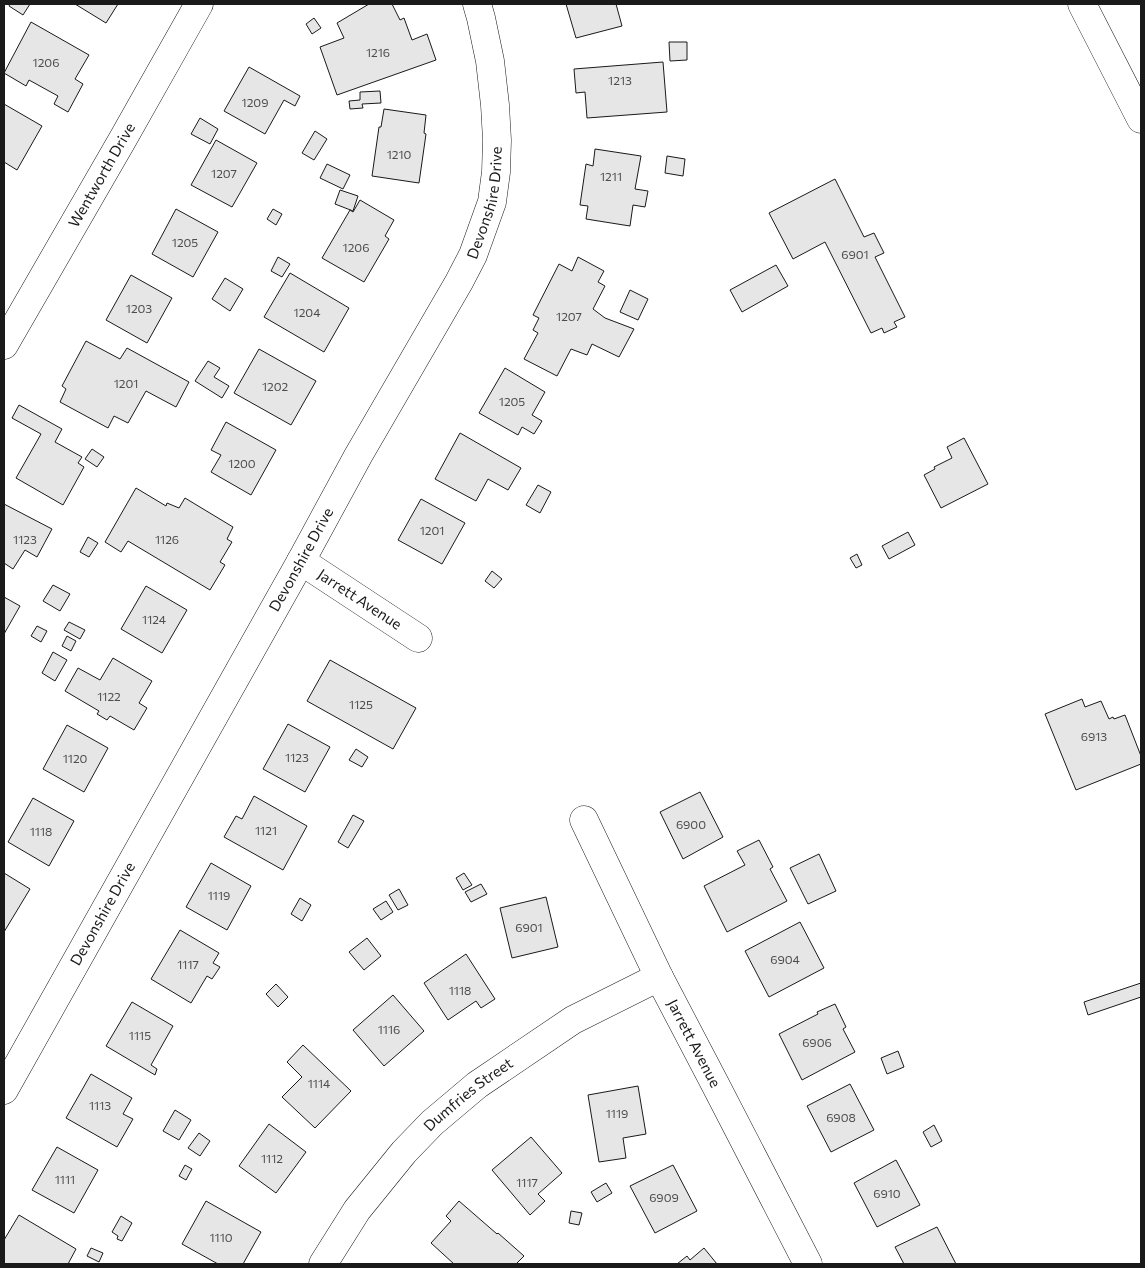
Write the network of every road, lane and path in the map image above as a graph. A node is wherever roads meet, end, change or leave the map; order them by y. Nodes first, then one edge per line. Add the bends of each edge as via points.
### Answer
1 (199, 4) edge
2 (477, 4) edge
3 (1082, 4) edge
4 (1141, 119) edge
5 (4, 346) edge
6 (301, 561) junction
7 (418, 638) dead end
8 (584, 820) dead end
9 (659, 977) junction
10 (4, 1090) edge
11 (323, 1264) edge
12 (808, 1264) edge

1 - 5 street, Wentworth Drive
2 - 6 street, Devonshire Drive via 490,61 495,105 497,140 492,202 473,255 459,282
3 - 4 street
6 - 7 street, Jarrett Avenue
6 - 10 street, Devonshire Drive
8 - 9 street, Jarrett Avenue
9 - 11 street, Dumfries Street via 573,1020 477,1085 432,1123 357,1210
9 - 12 street, Jarrett Avenue

